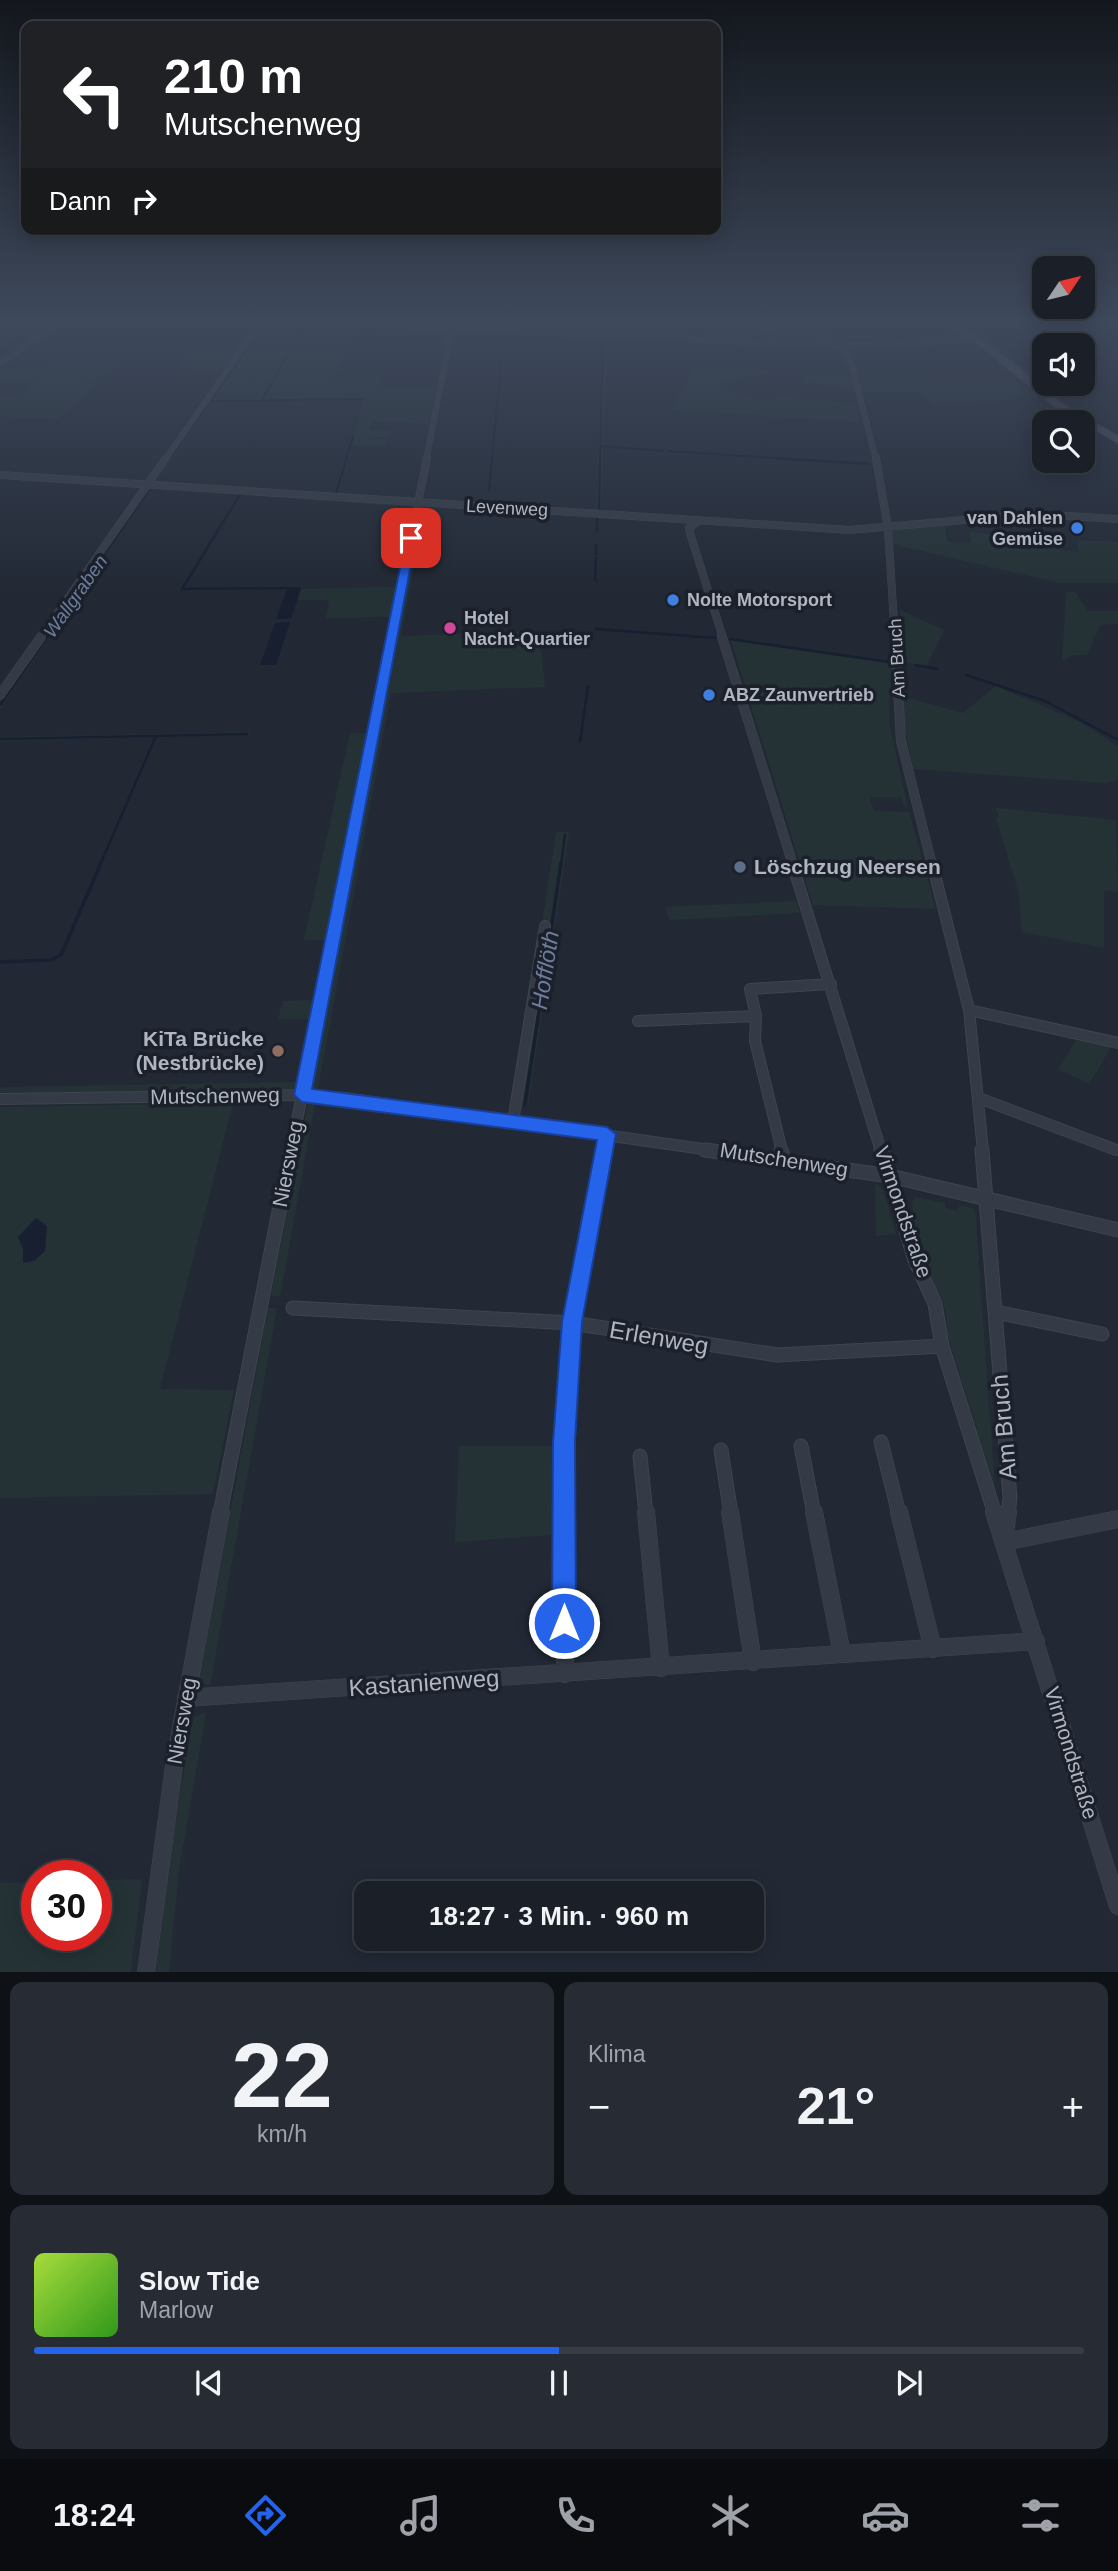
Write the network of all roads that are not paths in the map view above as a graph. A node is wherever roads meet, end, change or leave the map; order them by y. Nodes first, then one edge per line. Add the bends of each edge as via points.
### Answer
1 (199, 410) edge
2 (436, 410) edge
3 (863, 410) edge
4 (1067, 410) edge
5 (1118, 440) edge
6 (0, 475) edge
7 (147, 485) junction
8 (418, 502) junction
9 (1118, 520) edge
10 (697, 522) junction
11 (888, 528) junction
12 (0, 695) edge
13 (545, 926) dead end
14 (831, 984) junction
15 (969, 1010) junction
16 (756, 1016) junction
17 (638, 1021) dead end
18 (1118, 1043) edge
19 (302, 1095) junction
20 (979, 1098) junction
21 (0, 1099) edge
22 (513, 1121) junction
23 (607, 1134) junction
24 (1116, 1150) edge
25 (784, 1160) junction
26 (890, 1177) junction
27 (987, 1197) junction
28 (1118, 1230) edge
29 (293, 1308) dead end
30 (996, 1312) junction
31 (572, 1322) junction
32 (1102, 1334) dead end
33 (942, 1346) junction
34 (881, 1443) dead end
35 (801, 1446) dead end
36 (721, 1450) dead end
37 (640, 1456) dead end
38 (1118, 1519) edge
39 (1004, 1542) junction
40 (1036, 1641) junction
41 (933, 1649) junction
42 (842, 1654) junction
43 (753, 1662) junction
44 (661, 1668) junction
45 (565, 1674) junction
46 (186, 1698) junction
47 (1118, 1906) edge
48 (146, 1972) edge

1 - 7 street
2 - 8 street, Niersweg
3 - 11 street, Am Bruch
4 - 5 main road
6 - 7 street, Levenweg
7 - 8 street, Levenweg
7 - 12 street
8 - 10 street, Levenweg
8 - 19 street, Niersweg
9 - 11 street via 1033,514
10 - 11 street, Levenweg
10 - 14 street, Virmondstraße via 689,528 690,533
11 - 15 street, Am Bruch via 901,741
13 - 22 street
14 - 16 street via 750,989
14 - 26 street, Virmondstraße
15 - 18 street
15 - 20 street, Am Bruch
16 - 17 street
16 - 25 street via 755,1041
19 - 21 street, Mutschenweg
19 - 22 street, Mutschenweg
19 - 46 street, Niersweg
20 - 24 street
20 - 27 street, Am Bruch
22 - 23 street, Mutschenweg
23 - 25 street, Mutschenweg
23 - 31 street
25 - 26 street, Mutschenweg
26 - 27 street, Mutschenweg
26 - 33 street, Virmondstraße via 917,1265 935,1304
27 - 28 street, Mutschenweg
27 - 30 street, Am Bruch
29 - 31 street, Erlenweg
30 - 32 street
30 - 39 street, Am Bruch via 1010,1498
31 - 33 street, Erlenweg via 755,1354
31 - 45 street via 564,1455
33 - 39 street, Virmondstraße
34 - 41 street
35 - 42 street
36 - 43 street
37 - 44 street
38 - 39 street
39 - 40 street, Virmondstraße
40 - 41 street, Kastanienweg
40 - 47 street, Virmondstraße
41 - 42 street, Kastanienweg
42 - 43 street, Kastanienweg
43 - 44 street, Kastanienweg
44 - 45 street, Kastanienweg
45 - 46 street, Kastanienweg
46 - 48 street, Niersweg

